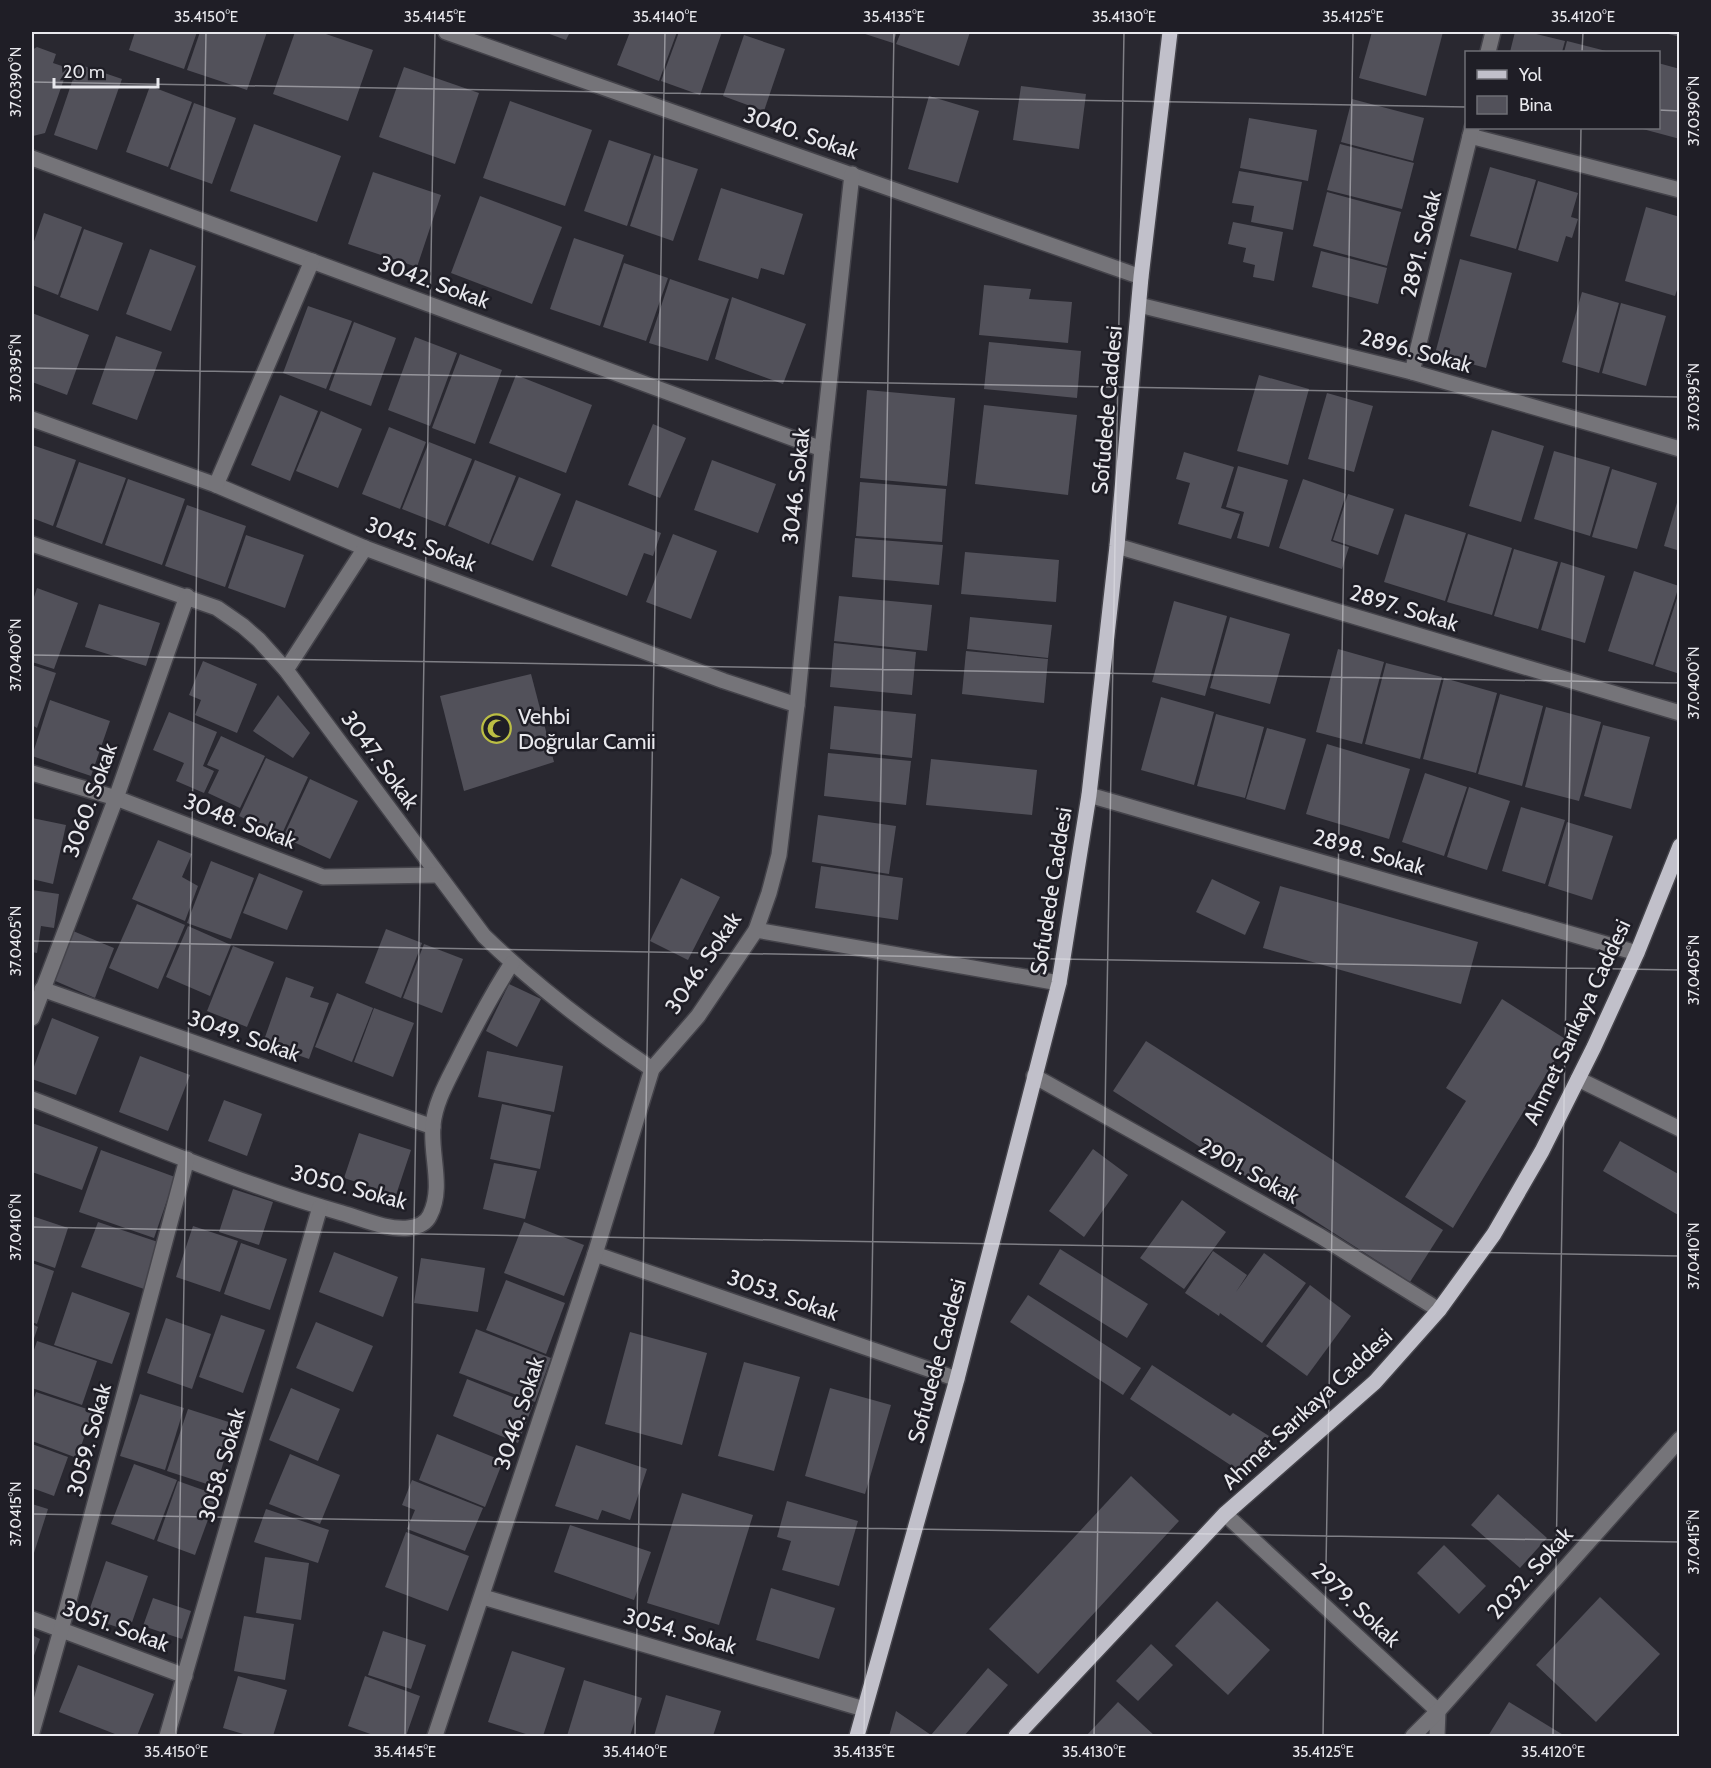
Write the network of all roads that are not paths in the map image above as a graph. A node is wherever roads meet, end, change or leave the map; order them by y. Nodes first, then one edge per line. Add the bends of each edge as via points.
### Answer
1 (446, 32) edge
2 (1170, 32) edge
3 (1493, 32) edge
4 (1488, 51) edge
5 (1471, 132) edge
6 (32, 158) edge
7 (852, 174) junction
8 (1680, 190) edge
9 (312, 261) junction
10 (1141, 277) junction
11 (1139, 305) junction
12 (1412, 372) junction
13 (32, 419) edge
14 (822, 449) junction
15 (1680, 449) edge
16 (216, 485) junction
17 (32, 544) edge
18 (1116, 546) junction
19 (366, 548) junction
20 (187, 596) junction
21 (286, 670) junction
22 (797, 705) junction
23 (1680, 713) edge
24 (32, 773) edge
25 (1089, 795) junction
26 (116, 798) junction
27 (1680, 846) edge
28 (437, 875) junction
29 (756, 930) junction
30 (1637, 953) junction
31 (512, 963) junction
32 (1059, 983) junction
33 (42, 989) junction
34 (32, 1018) edge
35 (652, 1069) junction
36 (1034, 1077) junction
37 (1578, 1079) junction
38 (32, 1099) edge
39 (432, 1127) junction
40 (1680, 1129) edge
41 (187, 1159) junction
42 (320, 1207) junction
43 (595, 1254) junction
44 (1439, 1310) junction
45 (957, 1379) junction
46 (1680, 1439) edge
47 (1225, 1514) junction
48 (483, 1597) junction
49 (32, 1619) edge
50 (61, 1630) junction
51 (185, 1676) junction
52 (864, 1709) junction
53 (1438, 1711) junction
54 (32, 1732) edge
55 (438, 1736) edge
56 (167, 1737) edge
57 (857, 1737) edge
58 (1016, 1737) edge
59 (1413, 1737) edge
60 (1437, 1737) edge

1 - 7 street, 3040. Sokak
2 - 10 main road, Sofudede Caddesi
3 - 4 street
5 - 8 street
5 - 12 street, 2891. Sokak
6 - 9 street, 3042. Sokak
7 - 10 street, 3040. Sokak
7 - 14 street, 3046. Sokak
9 - 14 street, 3042. Sokak
9 - 16 street
10 - 11 main road, Sofudede Caddesi
11 - 12 street, 2896. Sokak
11 - 18 main road, Sofudede Caddesi
12 - 15 street, 2896. Sokak
13 - 16 street, 3045. Sokak
14 - 22 street, 3046. Sokak
16 - 19 street, 3045. Sokak
17 - 20 street, 3047. Sokak
18 - 23 street, 2897. Sokak
18 - 25 main road, Sofudede Caddesi
19 - 21 street
19 - 22 street, 3045. Sokak
20 - 21 street, 3047. Sokak via 217,608 243,626
20 - 26 street, 3060. Sokak
21 - 28 street, 3047. Sokak
22 - 29 street, 3046. Sokak via 779,855
24 - 26 street, 3048. Sokak
25 - 30 street, 2898. Sokak
25 - 32 main road, Sofudede Caddesi
26 - 28 street, 3048. Sokak via 322,877
26 - 33 street, 3060. Sokak
27 - 30 main road, Ahmet Sarıkaya Caddesi
28 - 31 street, 3047. Sokak via 484,936
29 - 32 street
29 - 35 street, 3046. Sokak via 698,1016
30 - 37 main road, Ahmet Sarıkaya Caddesi
31 - 35 street, 3047. Sokak via 593,1029
31 - 39 street, 3050. Sokak via 450,1076
32 - 36 main road, Sofudede Caddesi
33 - 34 street, 3060. Sokak
33 - 39 street, 3049. Sokak
35 - 43 street, 3046. Sokak
36 - 44 street, 2901. Sokak via 1320,1236
36 - 45 main road, Sofudede Caddesi
37 - 40 street
37 - 44 main road, Ahmet Sarıkaya Caddesi via 1494,1234
38 - 41 street, 3050. Sokak
39 - 42 street, 3050. Sokak via 437,1175 434,1202 423,1225 390,1227
41 - 42 street, 3050. Sokak
41 - 50 street, 3059. Sokak
42 - 51 street, 3058. Sokak
43 - 45 street, 3053. Sokak
43 - 48 street, 3046. Sokak
44 - 47 main road, Ahmet Sarıkaya Caddesi via 1375,1382
45 - 52 main road, Sofudede Caddesi
46 - 53 street, 2032. Sokak
47 - 53 street, 2979. Sokak
47 - 58 main road, Ahmet Sarıkaya Caddesi
48 - 52 street, 3054. Sokak
48 - 55 street, 3046. Sokak
49 - 50 street, 3051. Sokak
50 - 51 street, 3051. Sokak
50 - 54 street, 3059. Sokak
51 - 56 street, 3058. Sokak
52 - 57 main road, Sofudede Caddesi
53 - 59 street, 2032. Sokak
53 - 60 street

